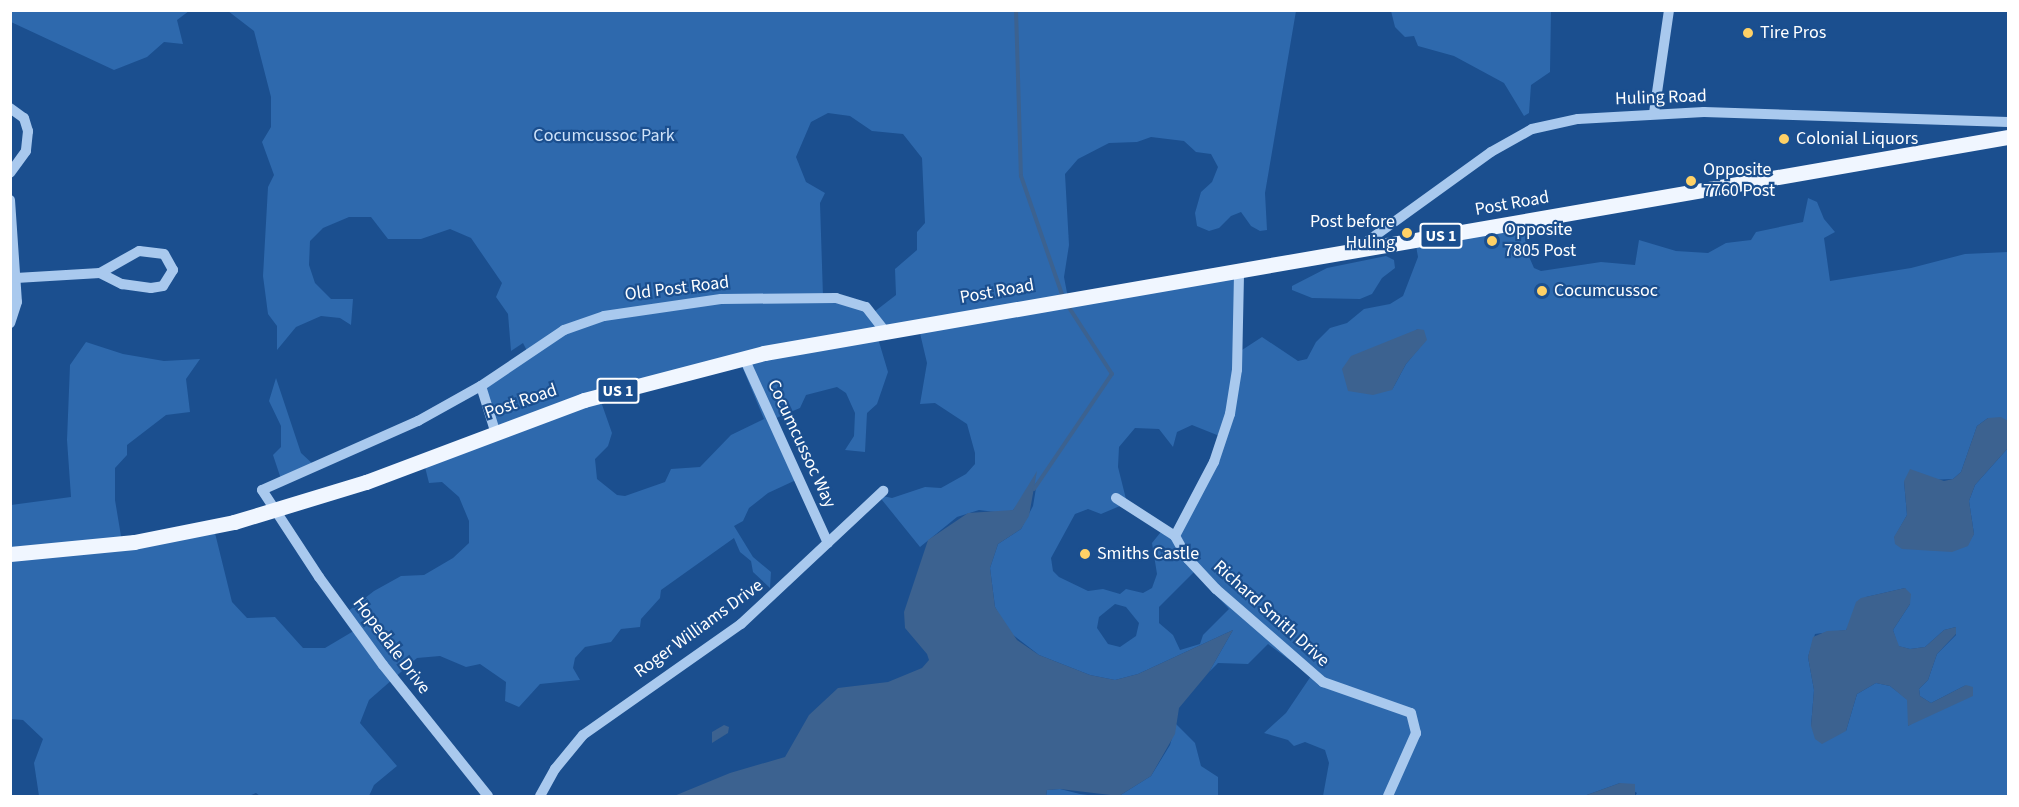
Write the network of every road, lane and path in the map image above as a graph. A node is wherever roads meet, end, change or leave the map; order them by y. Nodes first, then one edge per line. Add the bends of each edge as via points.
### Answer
1 (1669, 10) edge
2 (10, 108) edge
3 (1654, 113) junction
4 (2008, 122) edge
5 (2008, 137) edge
6 (10, 173) edge
7 (10, 200) edge
8 (1354, 251) junction
9 (1239, 272) junction
10 (100, 273) junction
11 (16, 278) junction
12 (10, 323) edge
13 (884, 330) junction
14 (744, 358) junction
15 (482, 386) junction
16 (495, 431) junction
17 (883, 491) dead end
18 (1116, 498) dead end
19 (274, 511) junction
20 (1175, 536) junction
21 (828, 543) junction
22 (10, 554) edge
23 (488, 796) edge
24 (540, 796) edge
25 (1388, 796) edge

1 - 3 street
2 - 6 street via 24,118 28,131 26,151
3 - 4 street, Huling Road via 1906,116
3 - 8 street, Huling Road via 1578,119 1532,129 1491,152
5 - 8 main road, Post Road / US 1
7 - 11 street
8 - 9 main road, Post Road / US 1
9 - 13 main road, Post Road / US 1
9 - 20 street via 1237,370 1230,414 1214,462
10 - 10 street via 122,284 151,288 163,286 173,270 164,254 147,250 125,256
10 - 11 street
11 - 12 street via 16,302
13 - 14 main road, Post Road / US 1
13 - 15 street, Old Post Road via 866,307 836,298 721,299 626,310 564,330
14 - 16 main road, Post Road / US 1 via 595,397
14 - 21 street, Cocumcussoc Way
15 - 16 street
15 - 19 street, Old Post Road via 418,421 262,490
16 - 19 main road, Post Road / US 1 via 366,482
17 - 21 street, Roger Williams Drive
18 - 20 street, Richard Smith Drive
19 - 22 main road, Post Road / US 1 via 134,542
19 - 23 street, Hopedale Drive via 383,665
20 - 25 street, Richard Smith Drive via 1188,559 1230,603 1323,682 1411,713 1416,733
21 - 24 street, Roger Williams Drive via 741,624 590,729 555,769

